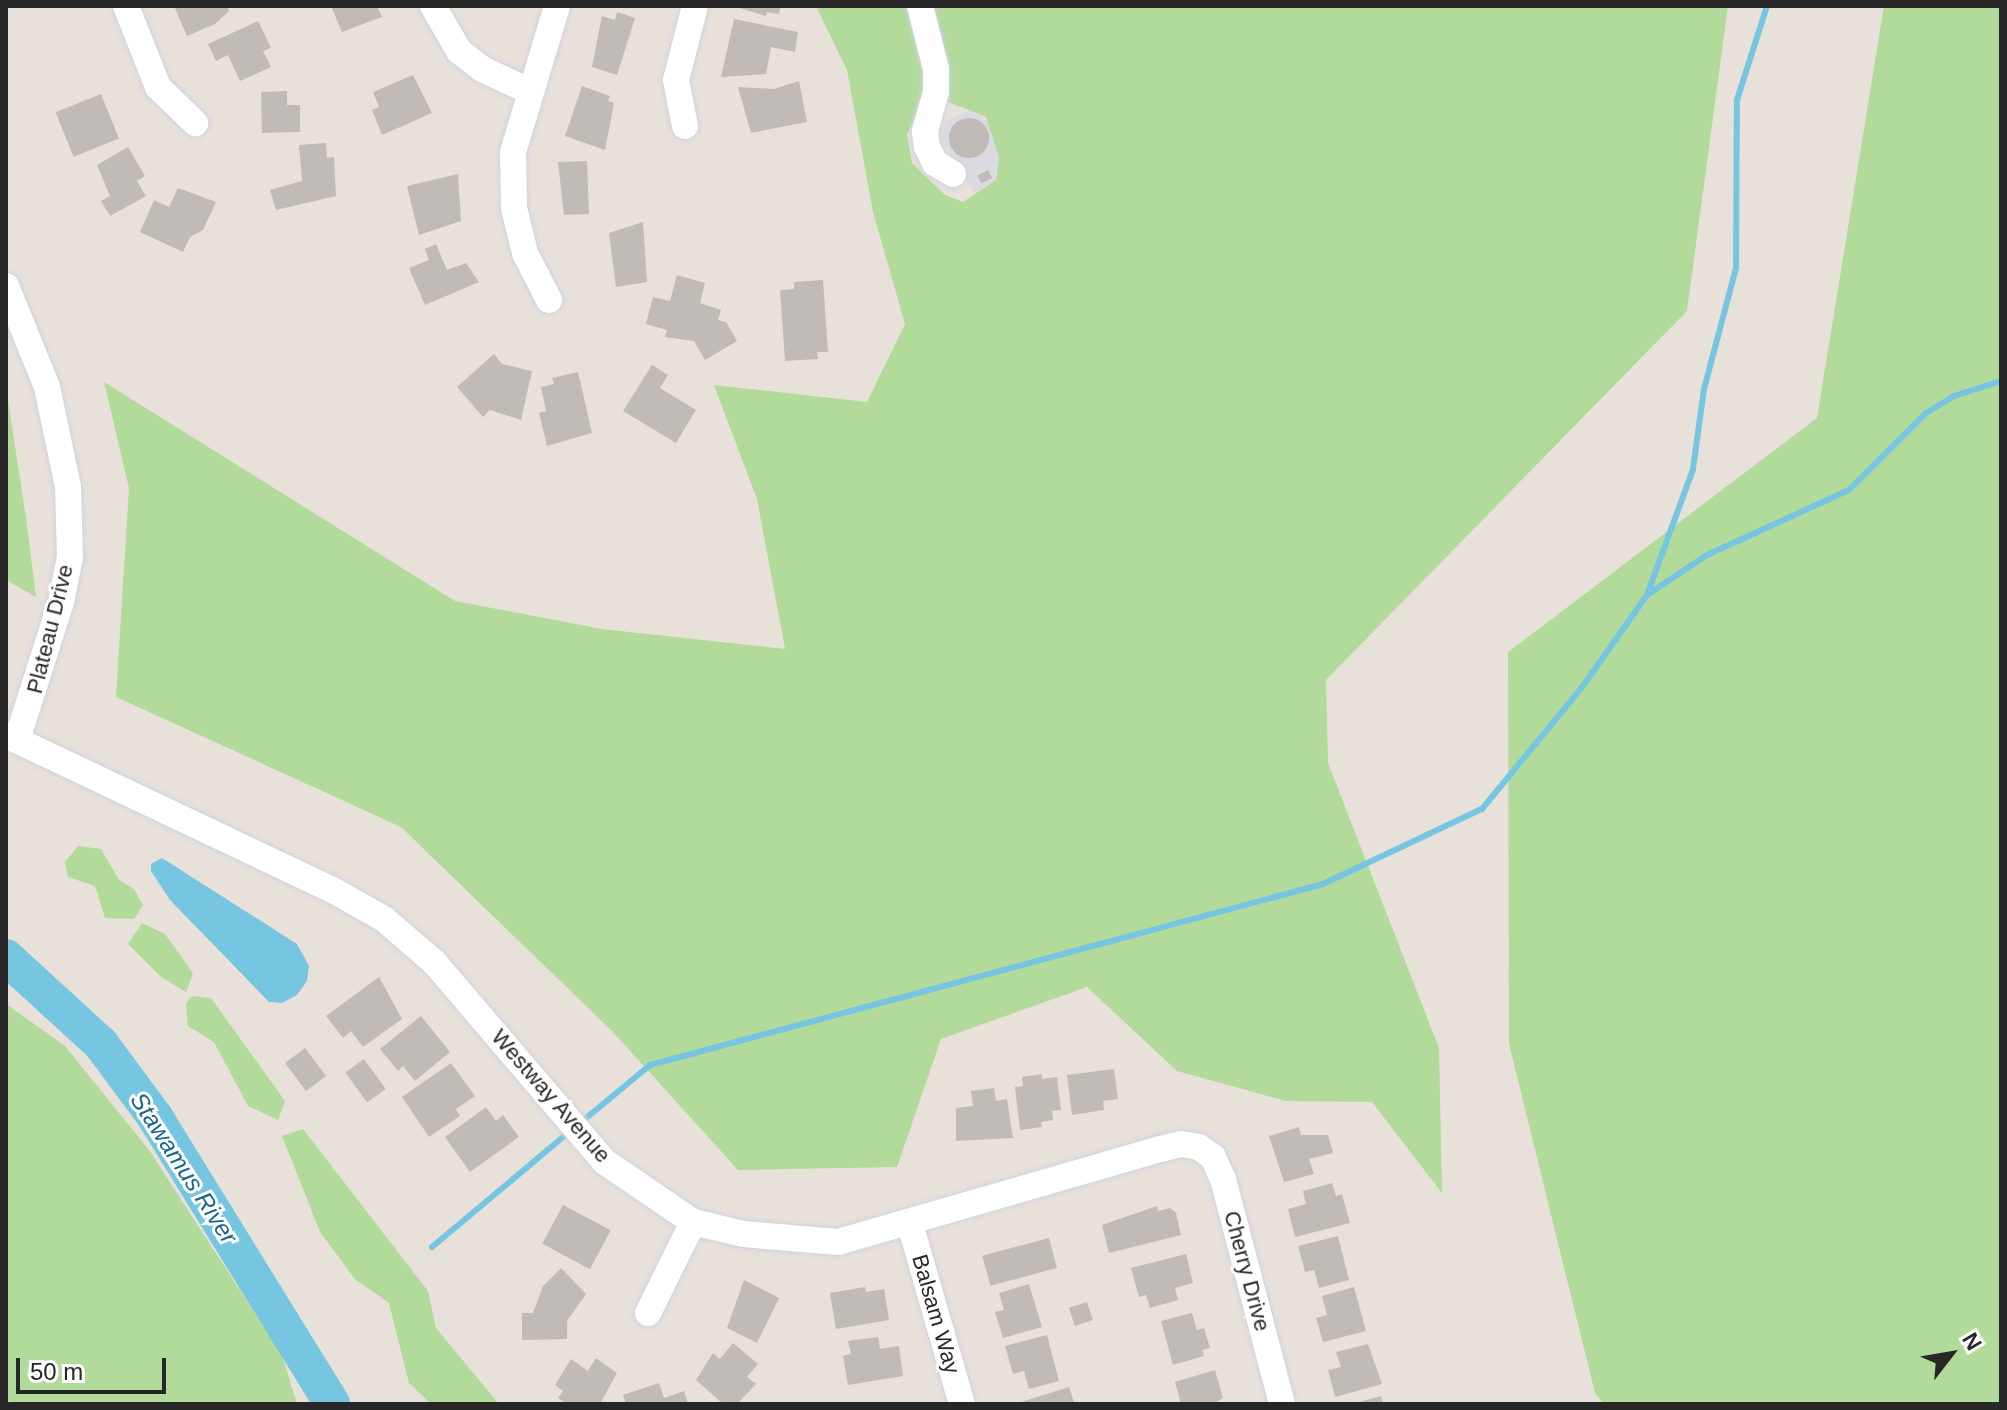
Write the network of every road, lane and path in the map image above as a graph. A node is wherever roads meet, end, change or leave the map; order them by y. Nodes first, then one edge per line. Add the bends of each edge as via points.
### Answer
1 (126, 6) edge
2 (433, 6) edge
3 (557, 6) edge
4 (695, 6) edge
5 (920, 6) edge
6 (529, 91) junction
7 (195, 123) dead end
8 (685, 126) dead end
9 (953, 174) dead end
10 (6, 286) edge
11 (549, 300) dead end
12 (12, 738) edge
13 (1199, 1147) joint
14 (693, 1222) junction
15 (910, 1224) junction
16 (648, 1313) dead end
17 (962, 1404) edge
18 (1282, 1404) edge

1 - 7 street via 158,87
2 - 6 street via 459,51 482,69
3 - 6 street
4 - 8 street via 676,80
5 - 9 street via 936,69 927,147 935,163
6 - 11 street via 513,152 514,208 525,253
10 - 12 street, Plateau Drive via 47,387 68,487 70,557 61,602
12 - 14 street, Westway Avenue via 384,919 434,962 605,1162
13 - 15 street, Westway Avenue via 1161,1149
13 - 18 street, Cherry Drive via 1213,1157 1223,1179
14 - 15 street, Westway Avenue via 803,1242 838,1242
14 - 16 street
15 - 17 street, Balsam Way

